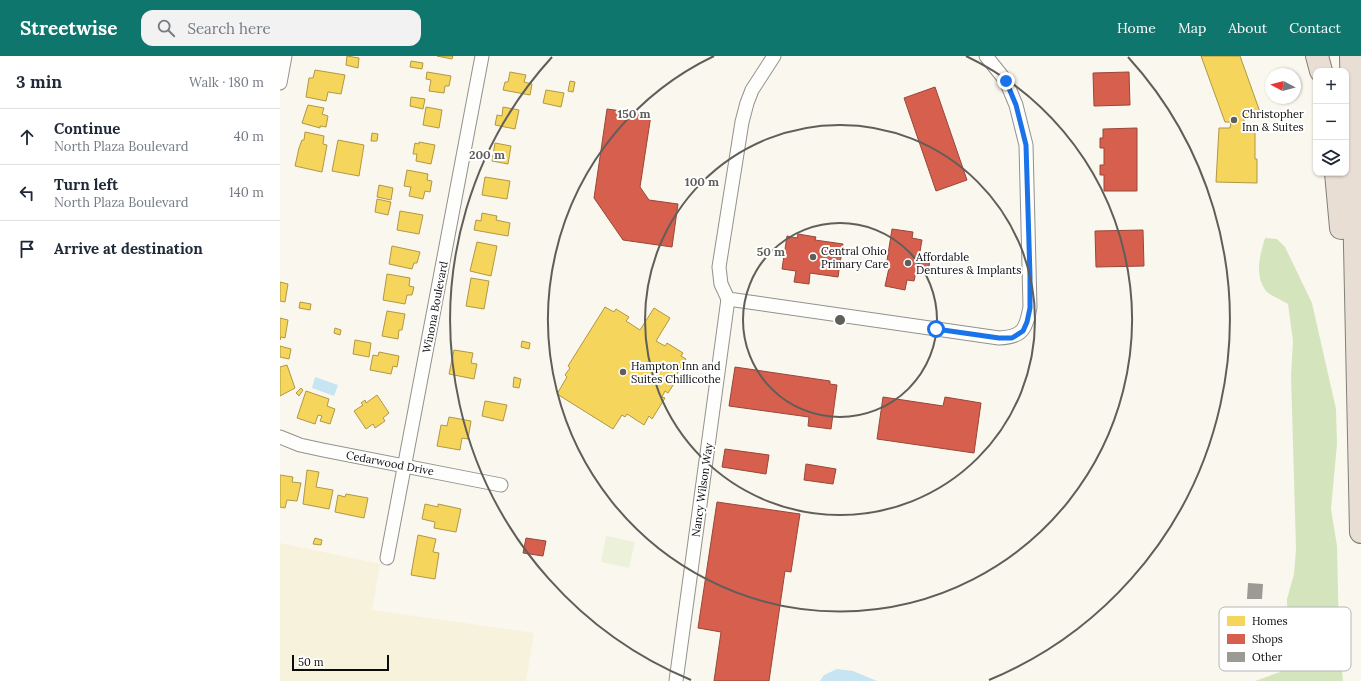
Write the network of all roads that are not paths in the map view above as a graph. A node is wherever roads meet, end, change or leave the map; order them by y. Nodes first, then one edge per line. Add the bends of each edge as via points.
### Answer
1 (285, 56) edge
2 (482, 56) edge
3 (774, 56) edge
4 (986, 56) edge
5 (1317, 56) edge
6 (1351, 56) edge
7 (1320, 68) edge
8 (280, 83) edge
9 (1336, 176) edge
10 (728, 299) junction
11 (1358, 387) junction
12 (280, 437) edge
13 (404, 466) junction
14 (501, 485) dead end
15 (1361, 532) edge
16 (387, 558) dead end
17 (676, 681) edge

1 - 8 street
2 - 13 street, Winona Boulevard
3 - 10 street via 752,90 742,122 719,267 721,284
4 - 10 street via 1006,81 1016,105 1026,145 1030,308 1023,331 1012,338 999,338
5 - 7 highway
6 - 11 highway
9 - 11 highway
10 - 17 street, Nancy Wilson Way
11 - 15 highway
12 - 13 street, Cedarwood Drive via 300,445
13 - 14 street, Cedarwood Drive
13 - 16 street, Winona Boulevard

